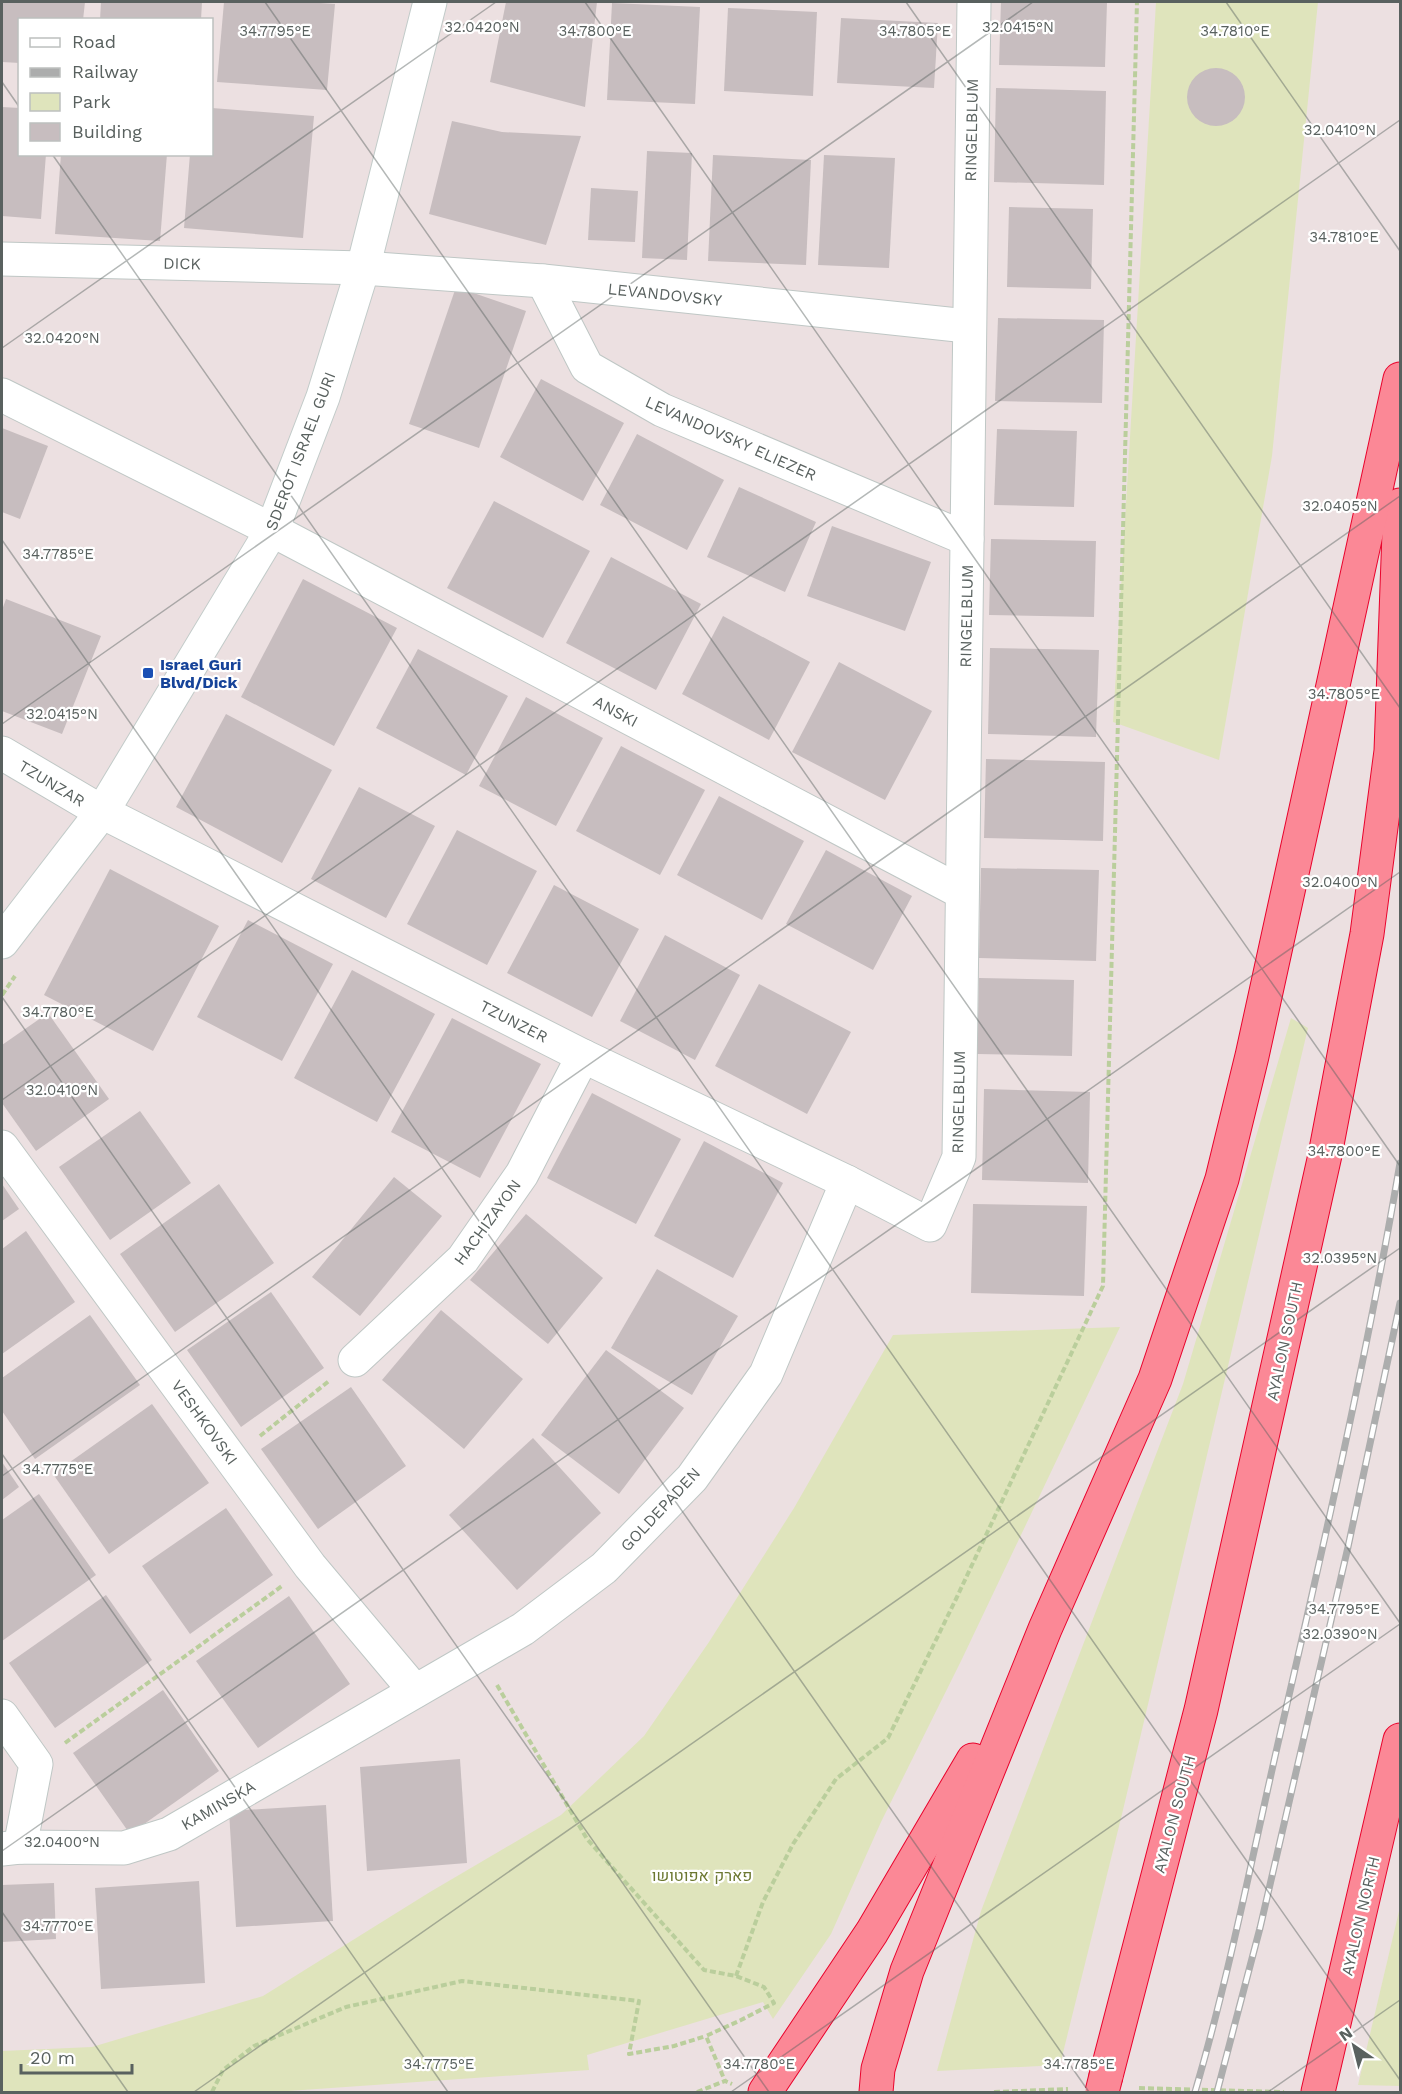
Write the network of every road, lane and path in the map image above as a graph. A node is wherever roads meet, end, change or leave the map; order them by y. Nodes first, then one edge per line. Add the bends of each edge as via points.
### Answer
1 (430, 2) edge
2 (974, 2) edge
3 (1137, 2) edge
4 (2, 259) edge
5 (363, 267) junction
6 (543, 281) junction
7 (967, 326) junction
8 (1401, 379) edge
9 (2, 394) edge
10 (1401, 505) edge
11 (272, 530) junction
12 (967, 539) junction
13 (2, 753) edge
14 (102, 812) junction
15 (961, 892) junction
16 (2, 942) edge
17 (583, 1056) junction
18 (2, 1147) edge
19 (847, 1182) junction
20 (930, 1225) joint
21 (355, 1360) joint
22 (232, 1458) junction
23 (310, 1566) junction
24 (1045, 1629) junction
25 (479, 1654) junction
26 (415, 1691) junction
27 (2, 1716) edge
28 (1401, 1740) edge
29 (36, 1764) junction
30 (11, 1848) edge
31 (736, 1976) junction
32 (706, 2036) junction
33 (725, 2081) junction
34 (1321, 2081) edge
35 (734, 2085) dead end
36 (1103, 2086) edge
37 (212, 2092) edge
38 (697, 2092) edge
39 (765, 2092) edge
40 (876, 2092) edge
41 (994, 2092) edge
42 (1295, 2092) edge

1 - 5 street, SDEROT ISRAEL GURI
2 - 7 street, RINGELBLUM
3 - 31 path via 1103,1286 888,1738 836,1779 793,1844 763,1902
4 - 5 street, DICK
5 - 6 street, LEVANDOVSKY
5 - 11 street, SDEROT ISRAEL GURI via 323,396
6 - 7 street, LEVANDOVSKY
6 - 12 street, LEVANDOVSKY ELIEZER via 587,367 662,410
7 - 12 street, RINGELBLUM
8 - 24 highway via 1222,1179 1155,1379
9 - 11 street
10 - 36 highway, AYALON SOUTH via 1391,751 1367,934 1325,1155 1201,1710
11 - 14 street, SDEROT ISRAEL GURI
11 - 15 street, ANSKI
12 - 15 street, RINGELBLUM
13 - 14 street, TZUNZAR
14 - 16 street, SDEROT ISRAEL GURI
14 - 17 street, TZUNZER
15 - 20 street, RINGELBLUM via 958,1157
17 - 19 street, TZUNZER
17 - 21 street, HACHIZAYON via 522,1174 463,1259
18 - 22 street, VESHKOVSKI
19 - 20 street, TZUNZER
19 - 25 street, GOLDEPADEN via 766,1374 692,1478 604,1568 523,1629
21 - 22 path
22 - 23 street, VESHKOVSKI
23 - 26 street, VESHKOVSKI
23 - 29 path
24 - 39 highway via 958,1789 872,1932
24 - 40 highway via 907,1971 878,2069
25 - 26 street, GOLDEPADEN
25 - 31 path via 587,1839 704,1970
26 - 30 street, KAMINSKA via 169,1834 123,1848
27 - 29 street
28 - 34 highway, AYALON NORTH
29 - 30 street
31 - 32 path via 764,1987 774,2002
32 - 33 path
32 - 37 path via 629,2054 639,2001 462,1981 346,2007 254,2046 223,2070
33 - 35 path
33 - 38 path
36 - 41 path
36 - 42 path

